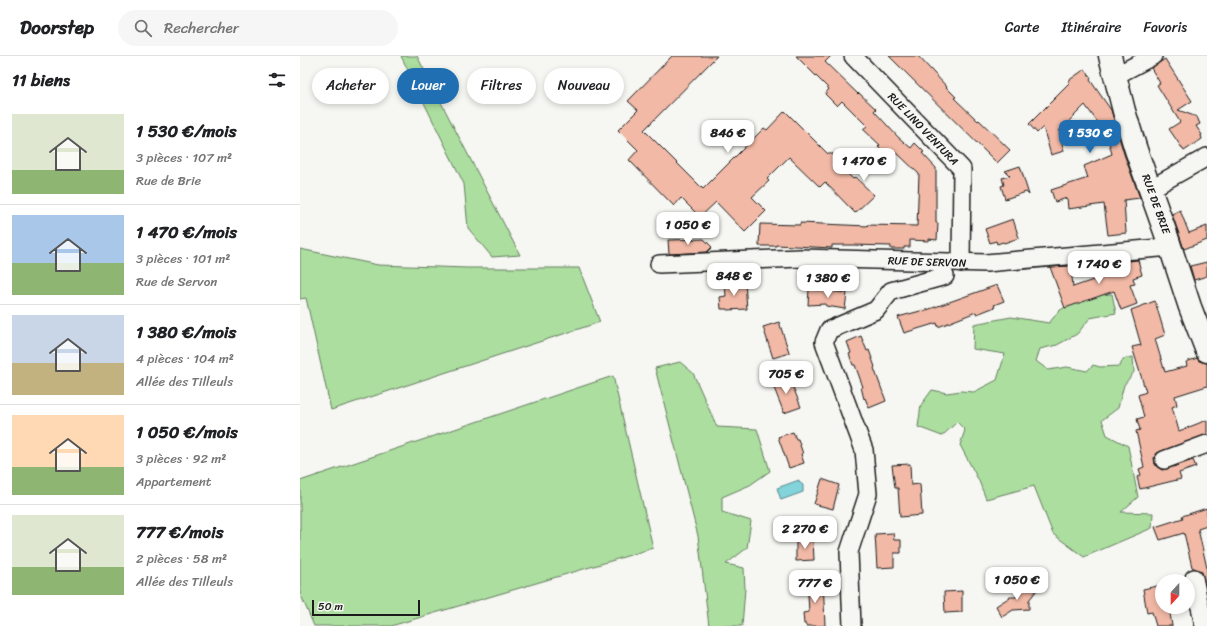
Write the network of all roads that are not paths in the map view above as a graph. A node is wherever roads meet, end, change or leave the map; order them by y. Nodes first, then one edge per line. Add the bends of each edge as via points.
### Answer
1 (853, 56) edge
2 (1153, 56) edge
3 (1112, 66) edge
4 (1207, 157) edge
5 (1150, 189) junction
6 (1171, 247) junction
7 (961, 263) junction
8 (659, 264) dead end
9 (945, 276) dead end
10 (1207, 351) edge
11 (1207, 444) edge
12 (1164, 460) dead end
13 (1195, 581) edge
14 (1204, 608) edge
15 (852, 626) edge
16 (1204, 626) edge

1 - 7 street, RUE LINO VENTURA via 962,169
2 - 3 street
3 - 5 street, RUE DE BRIE
4 - 5 street
5 - 6 street, RUE DE BRIE
6 - 7 street, RUE DE SERVON
6 - 10 street, RUE DE BRIE
7 - 8 street, RUE DE SERVON via 800,258
9 - 15 street via 891,291 876,310 829,330 824,342 864,450 868,494 849,552
11 - 12 street
13 - 14 street
14 - 16 street

